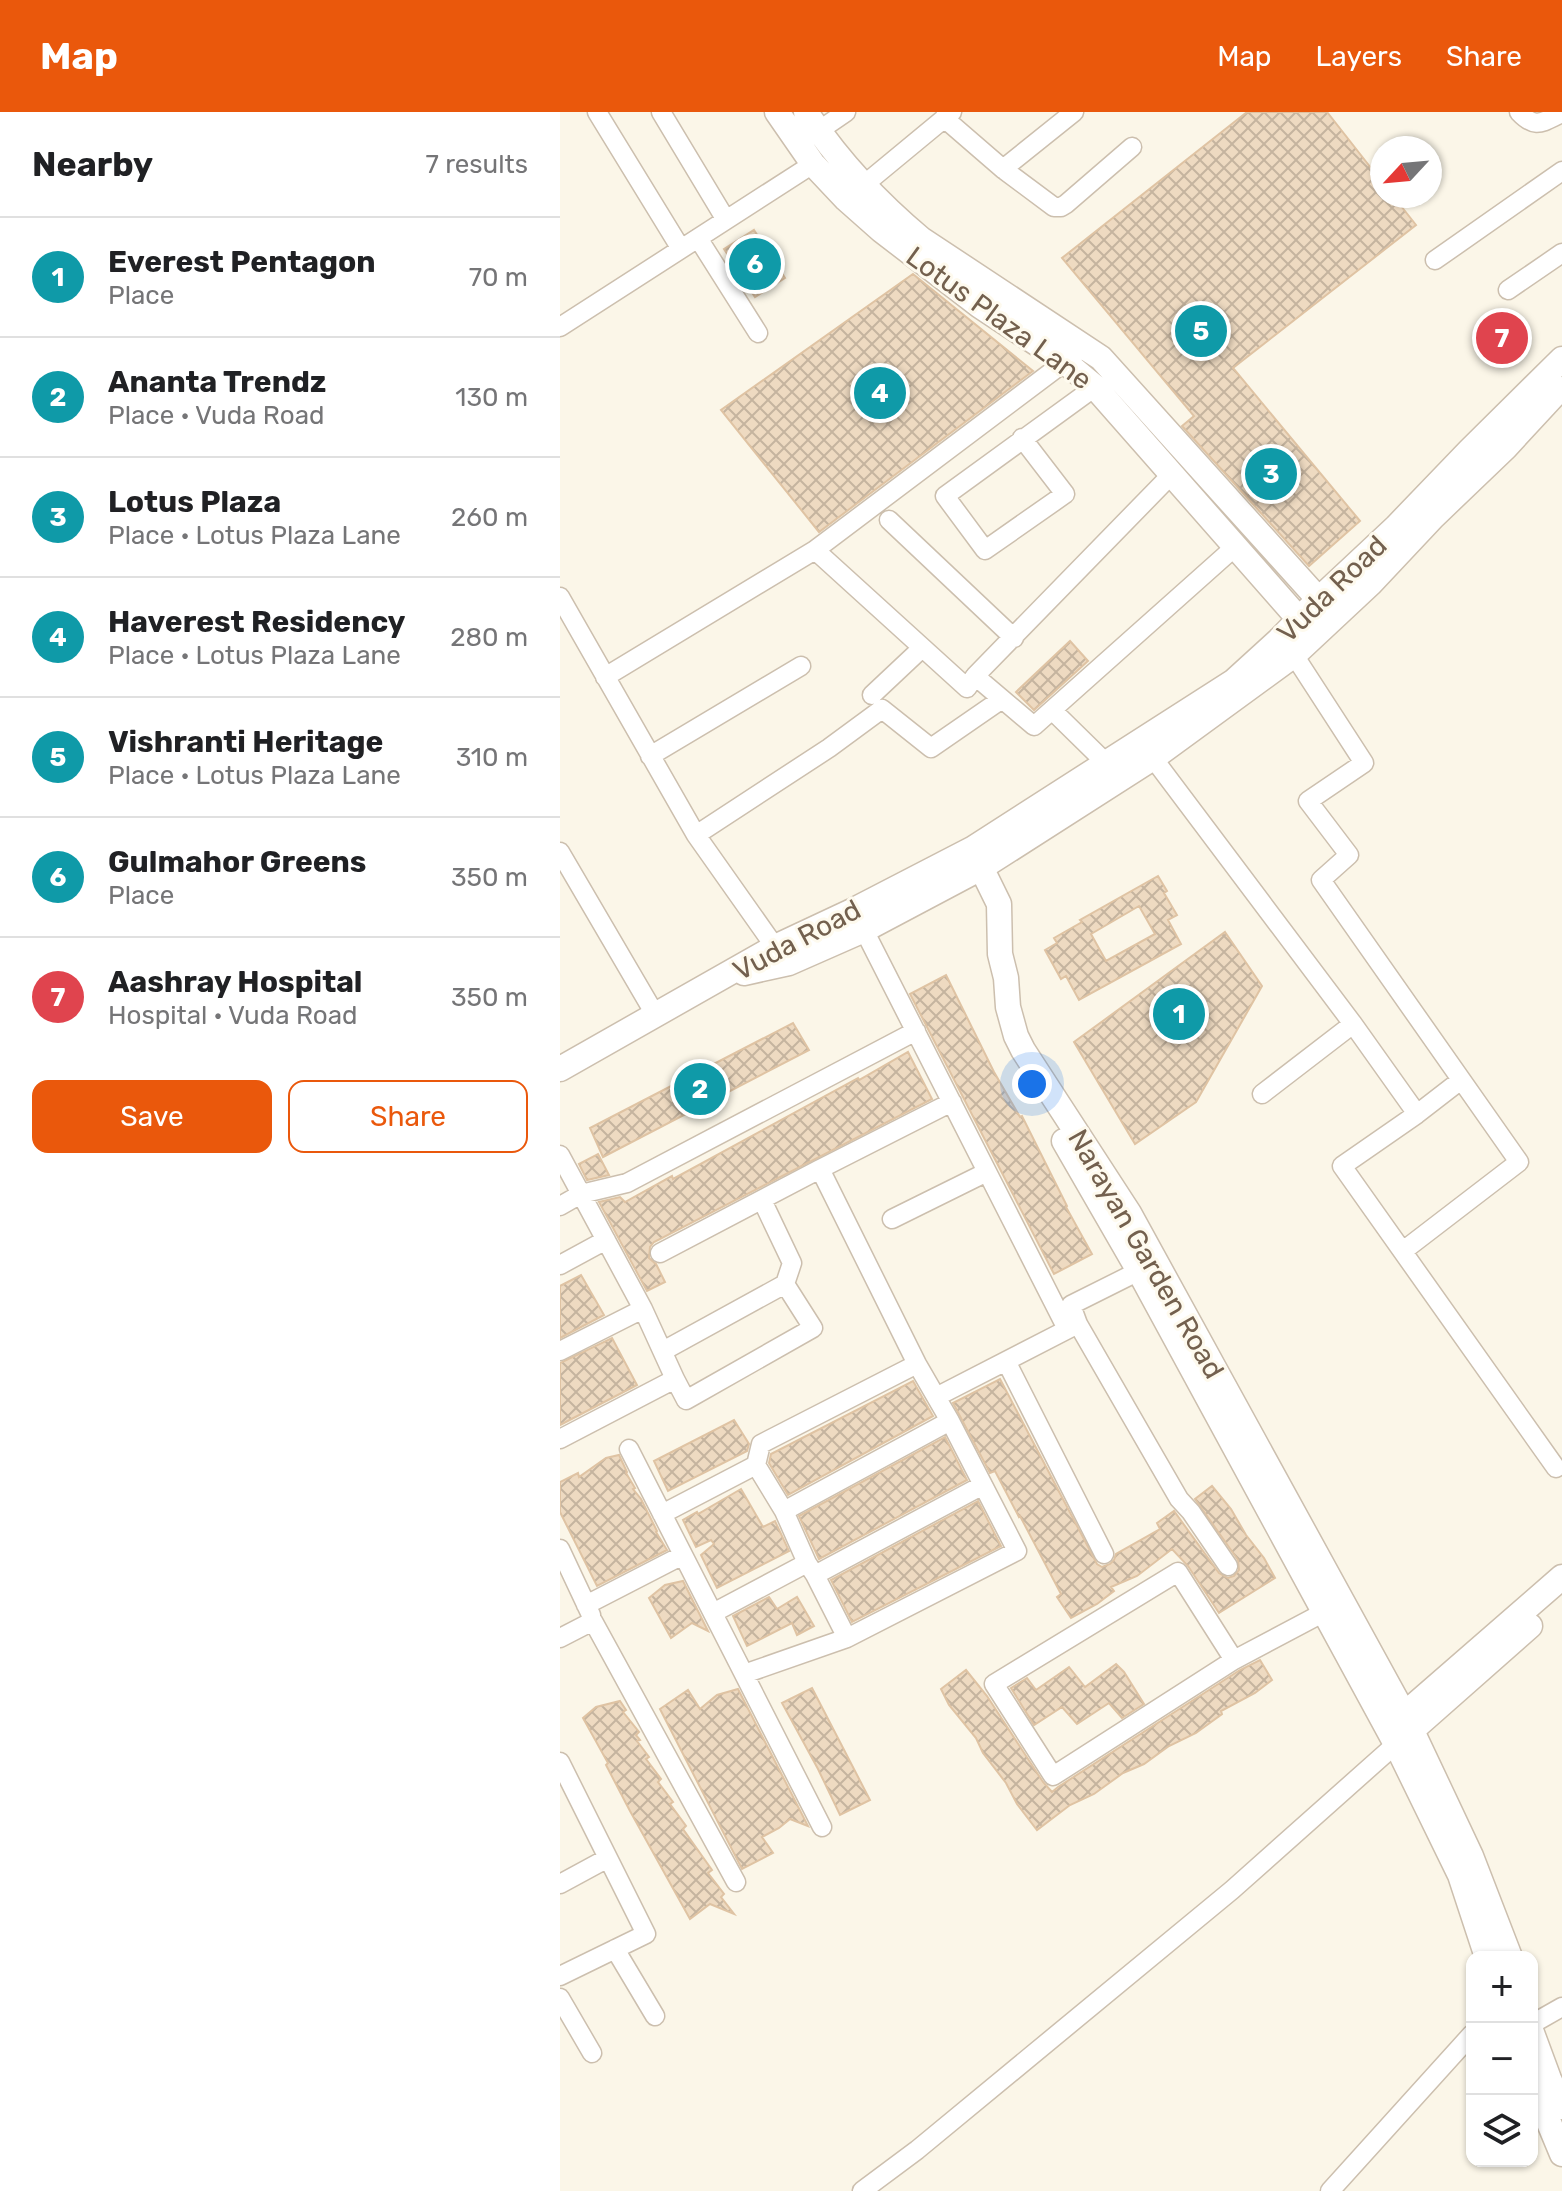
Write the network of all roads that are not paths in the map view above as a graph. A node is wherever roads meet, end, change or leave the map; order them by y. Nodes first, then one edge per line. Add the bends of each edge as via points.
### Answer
1 (597, 112) edge
2 (661, 112) edge
3 (777, 112) edge
4 (846, 112) edge
5 (1074, 112) edge
6 (1519, 112) edge
7 (1562, 113) edge
8 (948, 115) edge
9 (809, 138) edge
10 (1132, 147) dead end
11 (1003, 169) junction
12 (1562, 171) edge
13 (854, 192) junction
14 (726, 220) junction
15 (698, 238) junction
16 (681, 249) junction
17 (1562, 253) edge
18 (1435, 260) dead end
19 (1508, 290) dead end
20 (560, 327) edge
21 (758, 333) dead end
22 (1092, 352) junction
23 (1562, 359) edge
24 (1080, 375) junction
25 (1562, 389) edge
26 (1022, 438) junction
27 (1172, 474) junction
28 (889, 520) dead end
29 (1236, 546) junction
30 (815, 550) junction
31 (560, 597) edge
32 (1326, 608) junction
33 (1308, 627) junction
34 (1014, 638) junction
35 (1287, 647) junction
36 (922, 648) junction
37 (801, 666) dead end
38 (975, 676) junction
39 (605, 677) junction
40 (872, 695) dead end
41 (1002, 699) junction
42 (1052, 710) junction
43 (1147, 750) junction
44 (650, 756) junction
45 (1106, 763) junction
46 (696, 835) junction
47 (560, 852) edge
48 (976, 859) junction
49 (864, 930) junction
50 (775, 947) junction
51 (723, 978) junction
52 (656, 1016) junction
53 (1353, 1024) junction
54 (916, 1031) junction
55 (560, 1069) edge
56 (1461, 1080) junction
57 (1262, 1094) dead end
58 (952, 1102) junction
59 (1417, 1114) junction
60 (560, 1155) edge
61 (820, 1169) junction
62 (987, 1172) junction
63 (581, 1194) junction
64 (762, 1200) junction
65 (560, 1206) edge
66 (892, 1219) dead end
67 (606, 1240) junction
68 (1403, 1251) junction
69 (660, 1253) dead end
70 (560, 1265) edge
71 (1148, 1268) junction
72 (785, 1284) junction
73 (643, 1309) junction
74 (1072, 1326) junction
75 (560, 1351) edge
76 (663, 1351) junction
77 (1006, 1361) junction
78 (917, 1364) junction
79 (675, 1379) junction
80 (936, 1397) junction
81 (950, 1421) junction
82 (560, 1439) edge
83 (629, 1449) dead end
84 (756, 1465) junction
85 (1556, 1468) dead end
86 (983, 1485) junction
87 (784, 1511) junction
88 (662, 1514) junction
89 (560, 1549) edge
90 (1104, 1554) dead end
91 (683, 1555) junction
92 (1228, 1566) dead end
93 (811, 1569) junction
94 (1562, 1577) edge
95 (1562, 1598) edge
96 (1334, 1607) junction
97 (590, 1613) junction
98 (713, 1613) junction
99 (560, 1638) edge
100 (847, 1638) junction
101 (1234, 1660) junction
102 (744, 1674) junction
103 (1400, 1729) junction
104 (560, 1762) edge
105 (568, 1797) edge
106 (822, 1827) dead end
107 (608, 1858) junction
108 (736, 1882) dead end
109 (560, 1884) edge
110 (615, 1949) junction
111 (1485, 1951) edge
112 (1508, 1951) edge
113 (560, 1976) edge
114 (560, 1998) edge
115 (1562, 2007) edge
116 (655, 2016) dead end
117 (1534, 2023) edge
118 (1466, 2041) edge
119 (1538, 2049) edge
120 (592, 2053) dead end
121 (1537, 2095) edge
122 (1562, 2107) edge
123 (1562, 2154) edge
124 (862, 2191) edge
125 (1330, 2191) edge

1 - 16 street
2 - 14 street
3 - 9 street, Lotus Plaza Lane
4 - 9 street
5 - 11 street
6 - 7 street via 1538,124
8 - 11 street
8 - 13 street
9 - 13 street, Lotus Plaza Lane
9 - 13 street, Lotus Plaza Lane
9 - 14 street
10 - 11 street via 1061,207 1048,204
12 - 18 street
13 - 22 street, Lotus Plaza Lane
13 - 24 street, Lotus Plaza Lane via 881,230
14 - 15 street
15 - 16 street
15 - 21 street
16 - 20 street
17 - 19 street
22 - 24 street
22 - 32 street, Lotus Plaza Lane
23 - 32 street, Vuda Road via 1396,527
24 - 26 street
24 - 27 street, Lotus Plaza Lane
24 - 30 street
25 - 32 street, Vuda Road via 1370,584
26 - 26 street via 945,496 985,550 1065,494
27 - 29 street, Lotus Plaza Lane
27 - 34 street
28 - 34 street
29 - 33 street, Lotus Plaza Lane
29 - 42 street
30 - 36 street
30 - 39 street
31 - 39 street
32 - 33 street, Vuda Road
33 - 35 street, Vuda Road
34 - 38 street
35 - 43 street, Vuda Road
35 - 56 street via 1364,763 1308,801 1349,855 1321,880
36 - 38 street via 967,688
36 - 40 street
37 - 44 street
38 - 41 street
39 - 44 street
41 - 42 street via 1034,726
41 - 46 street via 931,748 882,709
42 - 45 street
43 - 45 street, Vuda Road
43 - 48 street, Vuda Road
43 - 53 street
44 - 46 street
45 - 48 street, Vuda Road
46 - 50 street
47 - 52 street
48 - 49 street, Vuda Road
48 - 50 street, Vuda Road
48 - 71 street, Narayan Garden Road via 996,898 1011,1021 1020,1043 1129,1213
49 - 51 street, Vuda Road via 789,963
49 - 54 street
50 - 51 street, Vuda Road
51 - 52 street
52 - 55 street
53 - 57 street
53 - 59 street
54 - 58 street
54 - 63 street via 627,1183
56 - 59 street
56 - 68 street via 1519,1162
58 - 61 street
58 - 62 street
59 - 68 street via 1342,1166
60 - 63 street
61 - 64 street
61 - 78 street
62 - 66 street
62 - 74 street
63 - 65 street
63 - 67 street
64 - 69 street
64 - 72 street via 792,1263
67 - 70 street
67 - 73 street
68 - 85 street
71 - 74 street via 1071,1305
71 - 96 street, Narayan Garden Road
72 - 76 street
72 - 79 street via 813,1328 686,1400
73 - 75 street
73 - 76 street
74 - 77 street
74 - 92 street via 1179,1499
76 - 79 street
77 - 80 street
77 - 90 street
78 - 80 street
78 - 84 street via 761,1444
79 - 82 street
80 - 81 street
81 - 86 street
81 - 87 street
83 - 88 street
84 - 87 street
84 - 88 street
86 - 93 street
86 - 100 street via 1017,1551
87 - 93 street
88 - 91 street
89 - 97 street
91 - 97 street
91 - 98 street
93 - 98 street
93 - 100 street
94 - 103 street
95 - 103 street
96 - 101 street
96 - 103 street, Narayan Garden Road
97 - 99 street
97 - 108 street
98 - 102 street
100 - 102 street
101 - 101 street via 1053,1776 994,1684 1178,1572
102 - 106 street
103 - 111 street, Narayan Garden Road
103 - 112 street, Narayan Garden Road via 1471,1856
103 - 124 street via 1232,1890
104 - 105 street
105 - 107 street
107 - 109 street
107 - 110 street via 646,1934
110 - 113 street
110 - 116 street
114 - 120 street
115 - 117 street
118 - 125 street
119 - 122 street
121 - 123 street

